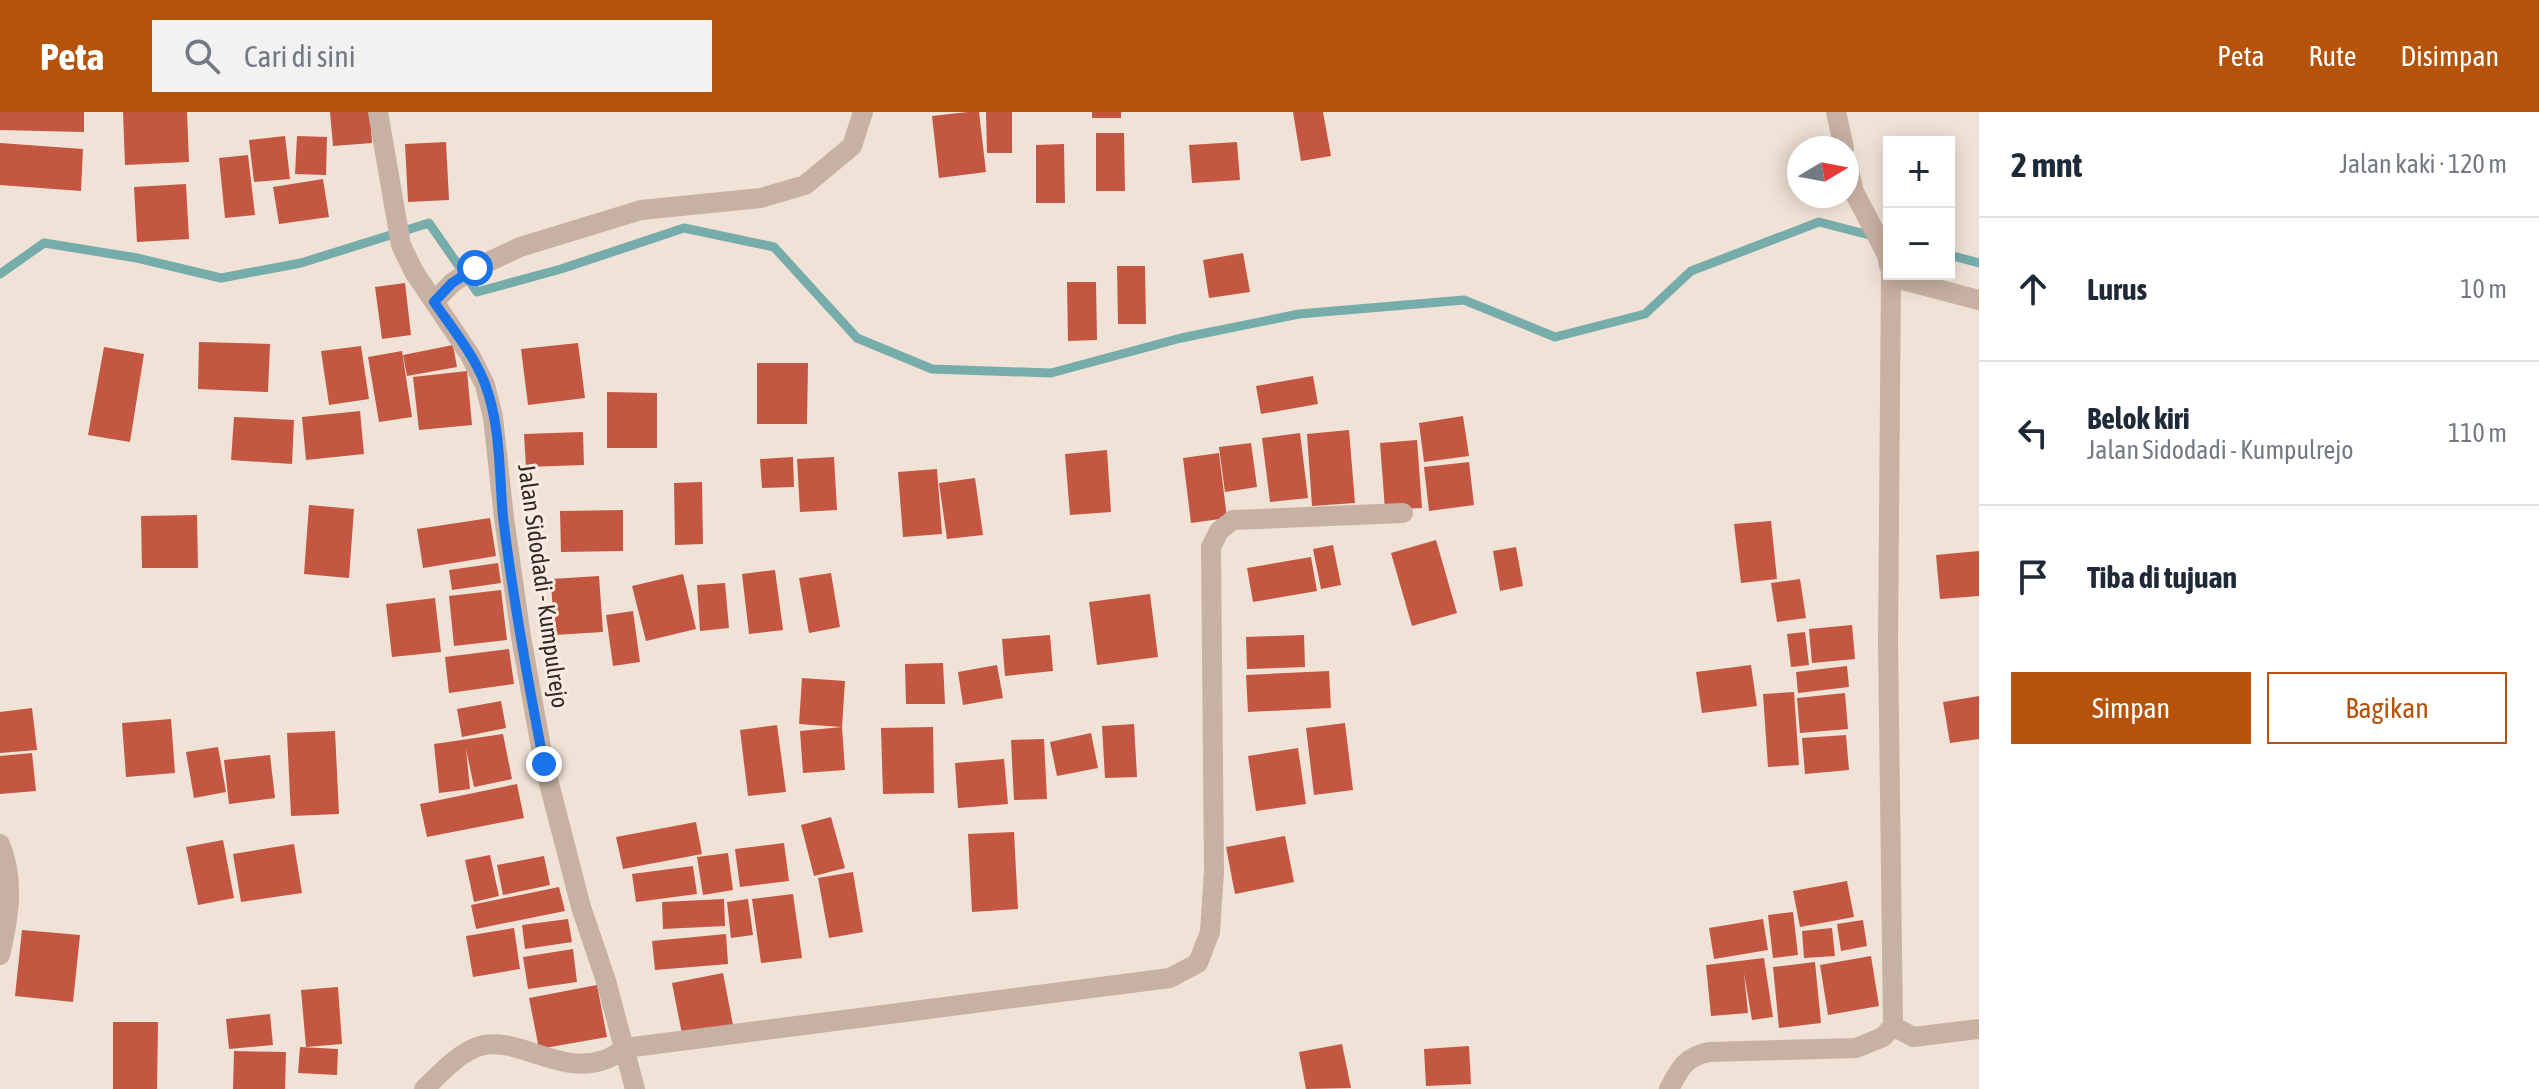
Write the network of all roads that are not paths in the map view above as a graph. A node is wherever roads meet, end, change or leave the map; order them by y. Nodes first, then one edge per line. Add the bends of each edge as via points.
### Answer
1 (378, 112) edge
2 (863, 112) edge
3 (1836, 112) edge
4 (1841, 136) edge
5 (1859, 203) edge
6 (1883, 255) edge
7 (1889, 280) edge
8 (1923, 280) edge
9 (1979, 300) edge
10 (434, 302) junction
11 (1403, 513) dead end
12 (0, 844) edge
13 (0, 955) edge
14 (1893, 1026) junction
15 (1979, 1029) edge
16 (625, 1048) junction
17 (424, 1089) edge
18 (635, 1089) edge
19 (1669, 1089) edge

1 - 10 street, Jalan Sidodadi - Kumpulrejo via 401,245
2 - 10 street via 852,146 805,185 761,198 641,210 520,247 475,268
3 - 4 street
5 - 6 street
7 - 14 street
8 - 9 street
10 - 16 street, Jalan Sidodadi - Kumpulrejo via 485,385 544,764
11 - 16 street via 1233,520 1211,547 1214,871 1210,932 1198,963 1170,978
12 - 13 street via 11,886
14 - 15 street via 1913,1037
14 - 19 street via 1883,1037 1856,1048 1696,1055 1682,1066
16 - 17 street via 603,1060 564,1063 492,1044 464,1053
16 - 18 street, Jalan Sidodadi - Kumpulrejo

